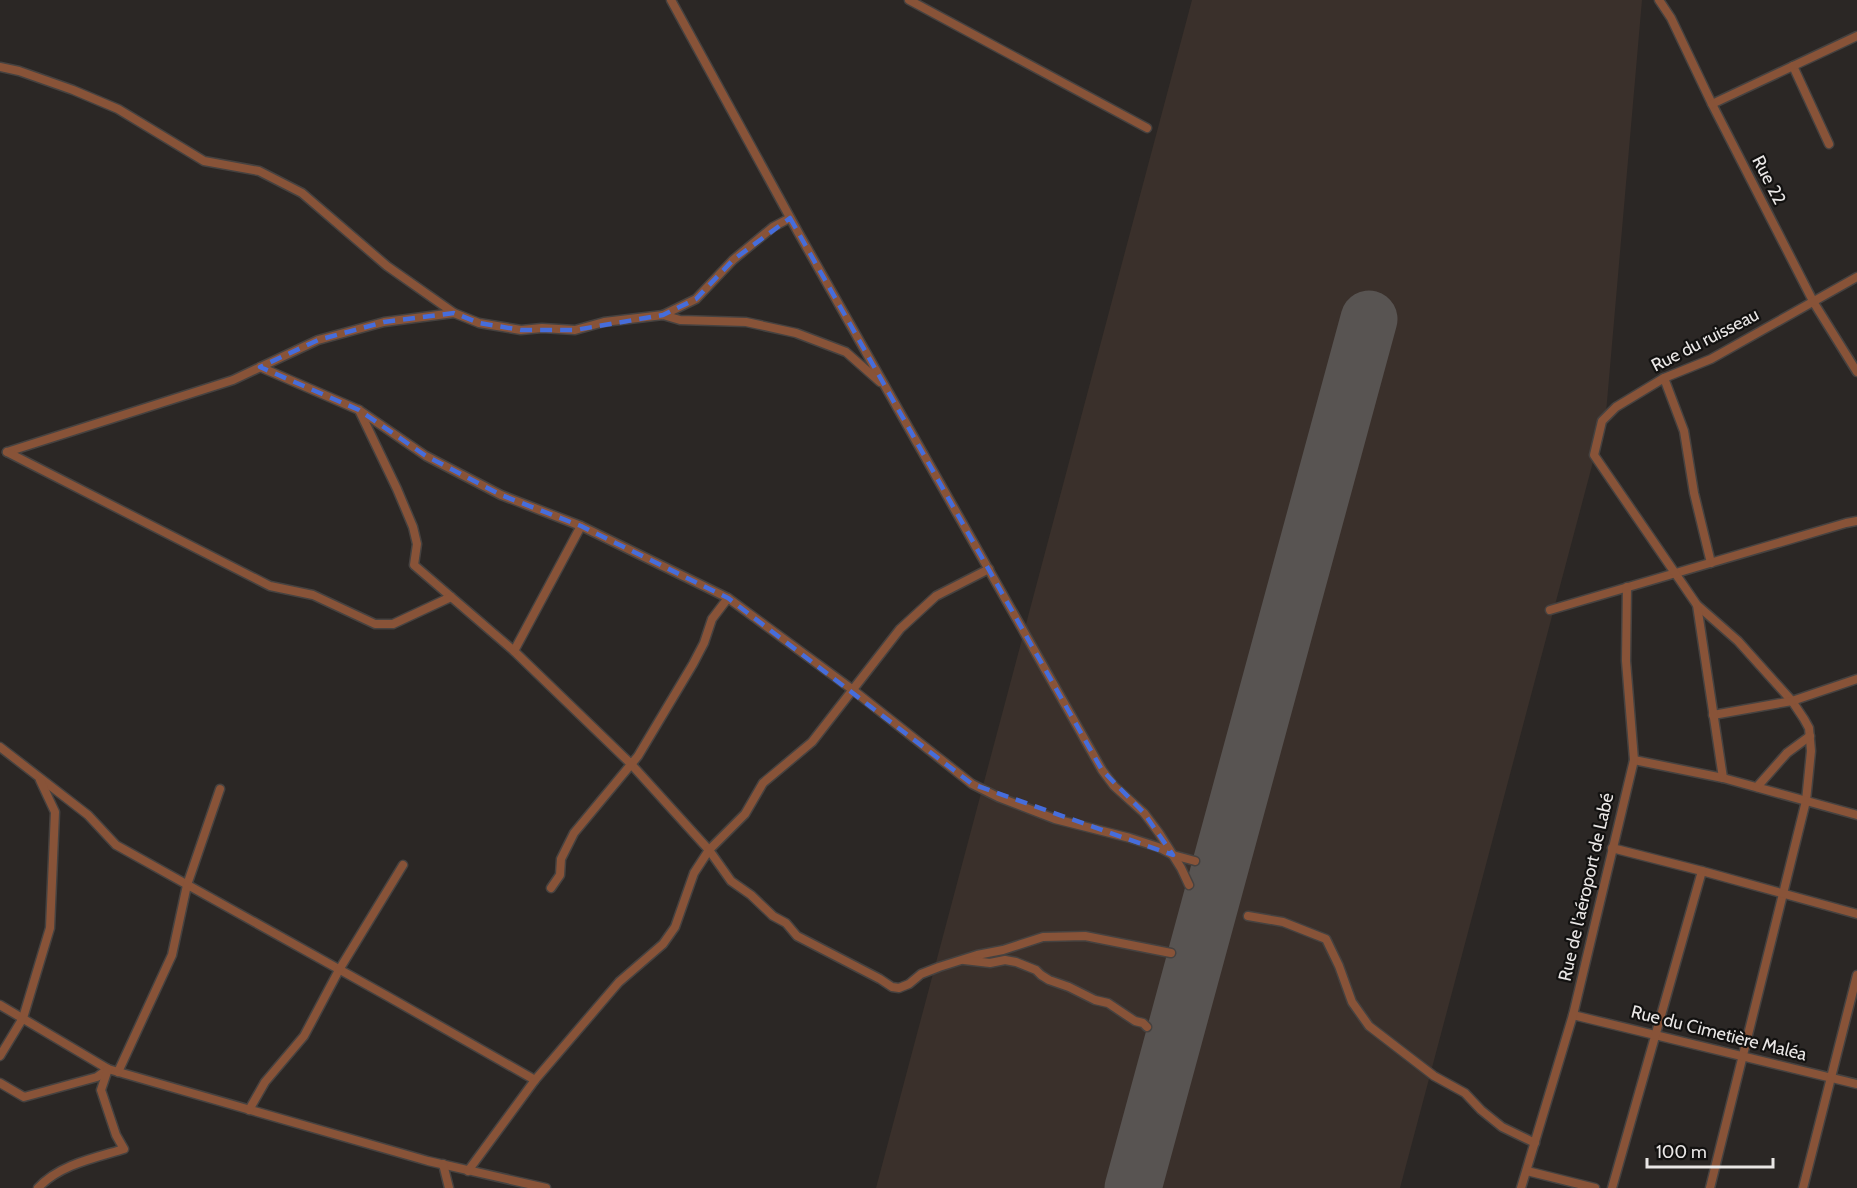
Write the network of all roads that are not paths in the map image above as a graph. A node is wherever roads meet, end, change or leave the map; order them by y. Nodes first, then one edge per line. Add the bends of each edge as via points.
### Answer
1 (671, 0) edge
2 (909, 0) edge
3 (1659, 0) edge
4 (1857, 36) edge
5 (1793, 66) junction
6 (0, 67) edge
7 (1712, 104) junction
8 (1147, 128) dead end
9 (1829, 144) dead end
10 (790, 218) junction
11 (1857, 278) edge
12 (1814, 303) junction
13 (454, 313) junction
14 (663, 315) junction
15 (260, 367) junction
16 (1857, 372) edge
17 (1664, 378) junction
18 (887, 389) junction
19 (359, 410) junction
20 (1857, 522) edge
21 (581, 526) junction
22 (1711, 563) junction
23 (989, 569) junction
24 (1675, 573) junction
25 (1627, 588) junction
26 (451, 597) junction
27 (728, 598) junction
28 (1697, 605) junction
29 (1550, 610) dead end
30 (514, 651) junction
31 (1857, 679) edge
32 (854, 690) junction
33 (1792, 701) junction
34 (1713, 715) junction
35 (1810, 736) junction
36 (0, 747) edge
37 (1634, 760) junction
38 (631, 764) junction
39 (38, 777) junction
40 (1723, 778) junction
41 (1757, 787) junction
42 (220, 789) dead end
43 (1806, 801) junction
44 (1857, 815) edge
45 (1612, 848) junction
46 (709, 850) junction
47 (1173, 855) junction
48 (1195, 861) dead end
49 (403, 865) dead end
50 (1702, 871) junction
51 (187, 885) junction
52 (1188, 885) dead end
53 (551, 888) dead end
54 (1783, 894) junction
55 (1857, 914) edge
56 (1248, 916) dead end
57 (1172, 953) dead end
58 (961, 960) junction
59 (339, 970) junction
60 (1857, 975) edge
61 (0, 1005) edge
62 (1573, 1015) junction
63 (23, 1018) junction
64 (1147, 1027) dead end
65 (1656, 1035) junction
66 (0, 1056) edge
67 (1743, 1056) junction
68 (108, 1069) junction
69 (118, 1072) junction
70 (1831, 1077) junction
71 (535, 1080) junction
72 (0, 1083) edge
73 (1857, 1084) edge
74 (249, 1110) junction
75 (1535, 1143) junction
76 (443, 1164) junction
77 (1527, 1171) junction
78 (468, 1172) junction
79 (38, 1188) edge
80 (449, 1188) edge
81 (546, 1188) edge
82 (1521, 1188) edge
83 (1595, 1188) edge
84 (1612, 1188) edge
85 (1710, 1188) edge
86 (1803, 1188) edge

1 - 10 street
2 - 8 street
3 - 7 street, Rue 22
4 - 5 street
5 - 7 street
5 - 9 street
6 - 13 street via 118,109 204,161 259,171 302,193 387,266
7 - 12 street, Rue 22
10 - 14 street via 733,260 696,299
10 - 18 street
11 - 12 street, Rue du ruisseau
12 - 16 street, Rue 22
12 - 17 street, Rue du ruisseau via 1711,359
13 - 14 street via 480,323 521,330 575,330 604,321
13 - 15 street via 384,322 318,340
14 - 18 street via 680,320 746,322 796,333 846,352
15 - 19 street
15 - 26 street via 233,380 7,452 270,586 313,595 375,624 393,624
17 - 22 street via 1684,431
17 - 24 street, Rue du ruisseau via 1616,407 1602,421 1594,455
18 - 23 street
19 - 21 street via 426,456 501,495
19 - 26 street via 412,527 417,544 414,565
20 - 22 street
21 - 27 street
21 - 30 street
22 - 24 street
23 - 32 street via 936,596 900,629
23 - 47 street via 1102,770 1125,798 1144,813
24 - 25 street
24 - 28 street
25 - 29 street
25 - 37 street, Rue de l'aéroport de Labé via 1626,661
26 - 30 street
27 - 32 street
27 - 38 street via 712,619 693,664
28 - 33 street via 1738,641
28 - 34 street
30 - 38 street
31 - 33 street
32 - 46 street via 812,742 763,783 745,814
32 - 47 street via 972,784 1055,819 1130,838
33 - 34 street
33 - 35 street
34 - 40 street
35 - 41 street via 1787,753
35 - 43 street
36 - 39 street
37 - 40 street
37 - 45 street, Rue de l'aéroport de Labé
38 - 46 street
38 - 53 street via 574,833 561,859 560,875
39 - 51 street via 88,816 116,846
39 - 63 street via 55,812 50,928
40 - 41 street
41 - 43 street
42 - 51 street
43 - 44 street
43 - 54 street
45 - 50 street
45 - 62 street, Rue de l'aéroport de Labé
46 - 58 street via 731,881 797,936 892,987 899,988 921,974
46 - 71 street via 694,873 675,927 663,944 619,982
47 - 48 street
47 - 52 street
49 - 59 street
50 - 54 street
50 - 65 street
51 - 59 street
51 - 69 street via 172,955
54 - 55 street
54 - 67 street
56 - 75 street via 1283,922 1326,939 1352,1002 1369,1026 1434,1076 1465,1093 1502,1127
57 - 58 street via 1085,936 1061,936 1043,937
58 - 64 street via 1016,962 1049,980 1108,1003
59 - 71 street
59 - 74 street via 304,1036 266,1082
60 - 70 street
61 - 63 street
62 - 65 street, Rue du Cimetière Maléa
62 - 75 street, Rue de l'aéroport de Labé
63 - 66 street
63 - 68 street
65 - 67 street, Rue du Cimetière Maléa
65 - 84 street
67 - 70 street, Rue du Cimetière Maléa
67 - 85 street
68 - 69 street
68 - 72 street via 97,1077 24,1097
68 - 79 street via 101,1090 124,1149 78,1163 45,1180
69 - 74 street
70 - 73 street, Rue du Cimetière Maléa
70 - 86 street
71 - 78 street
74 - 76 street
75 - 77 street, Rue de l'aéroport de Labé
76 - 78 street
76 - 80 street
77 - 82 street, Rue de l'aéroport de Labé
77 - 83 street
78 - 81 street

